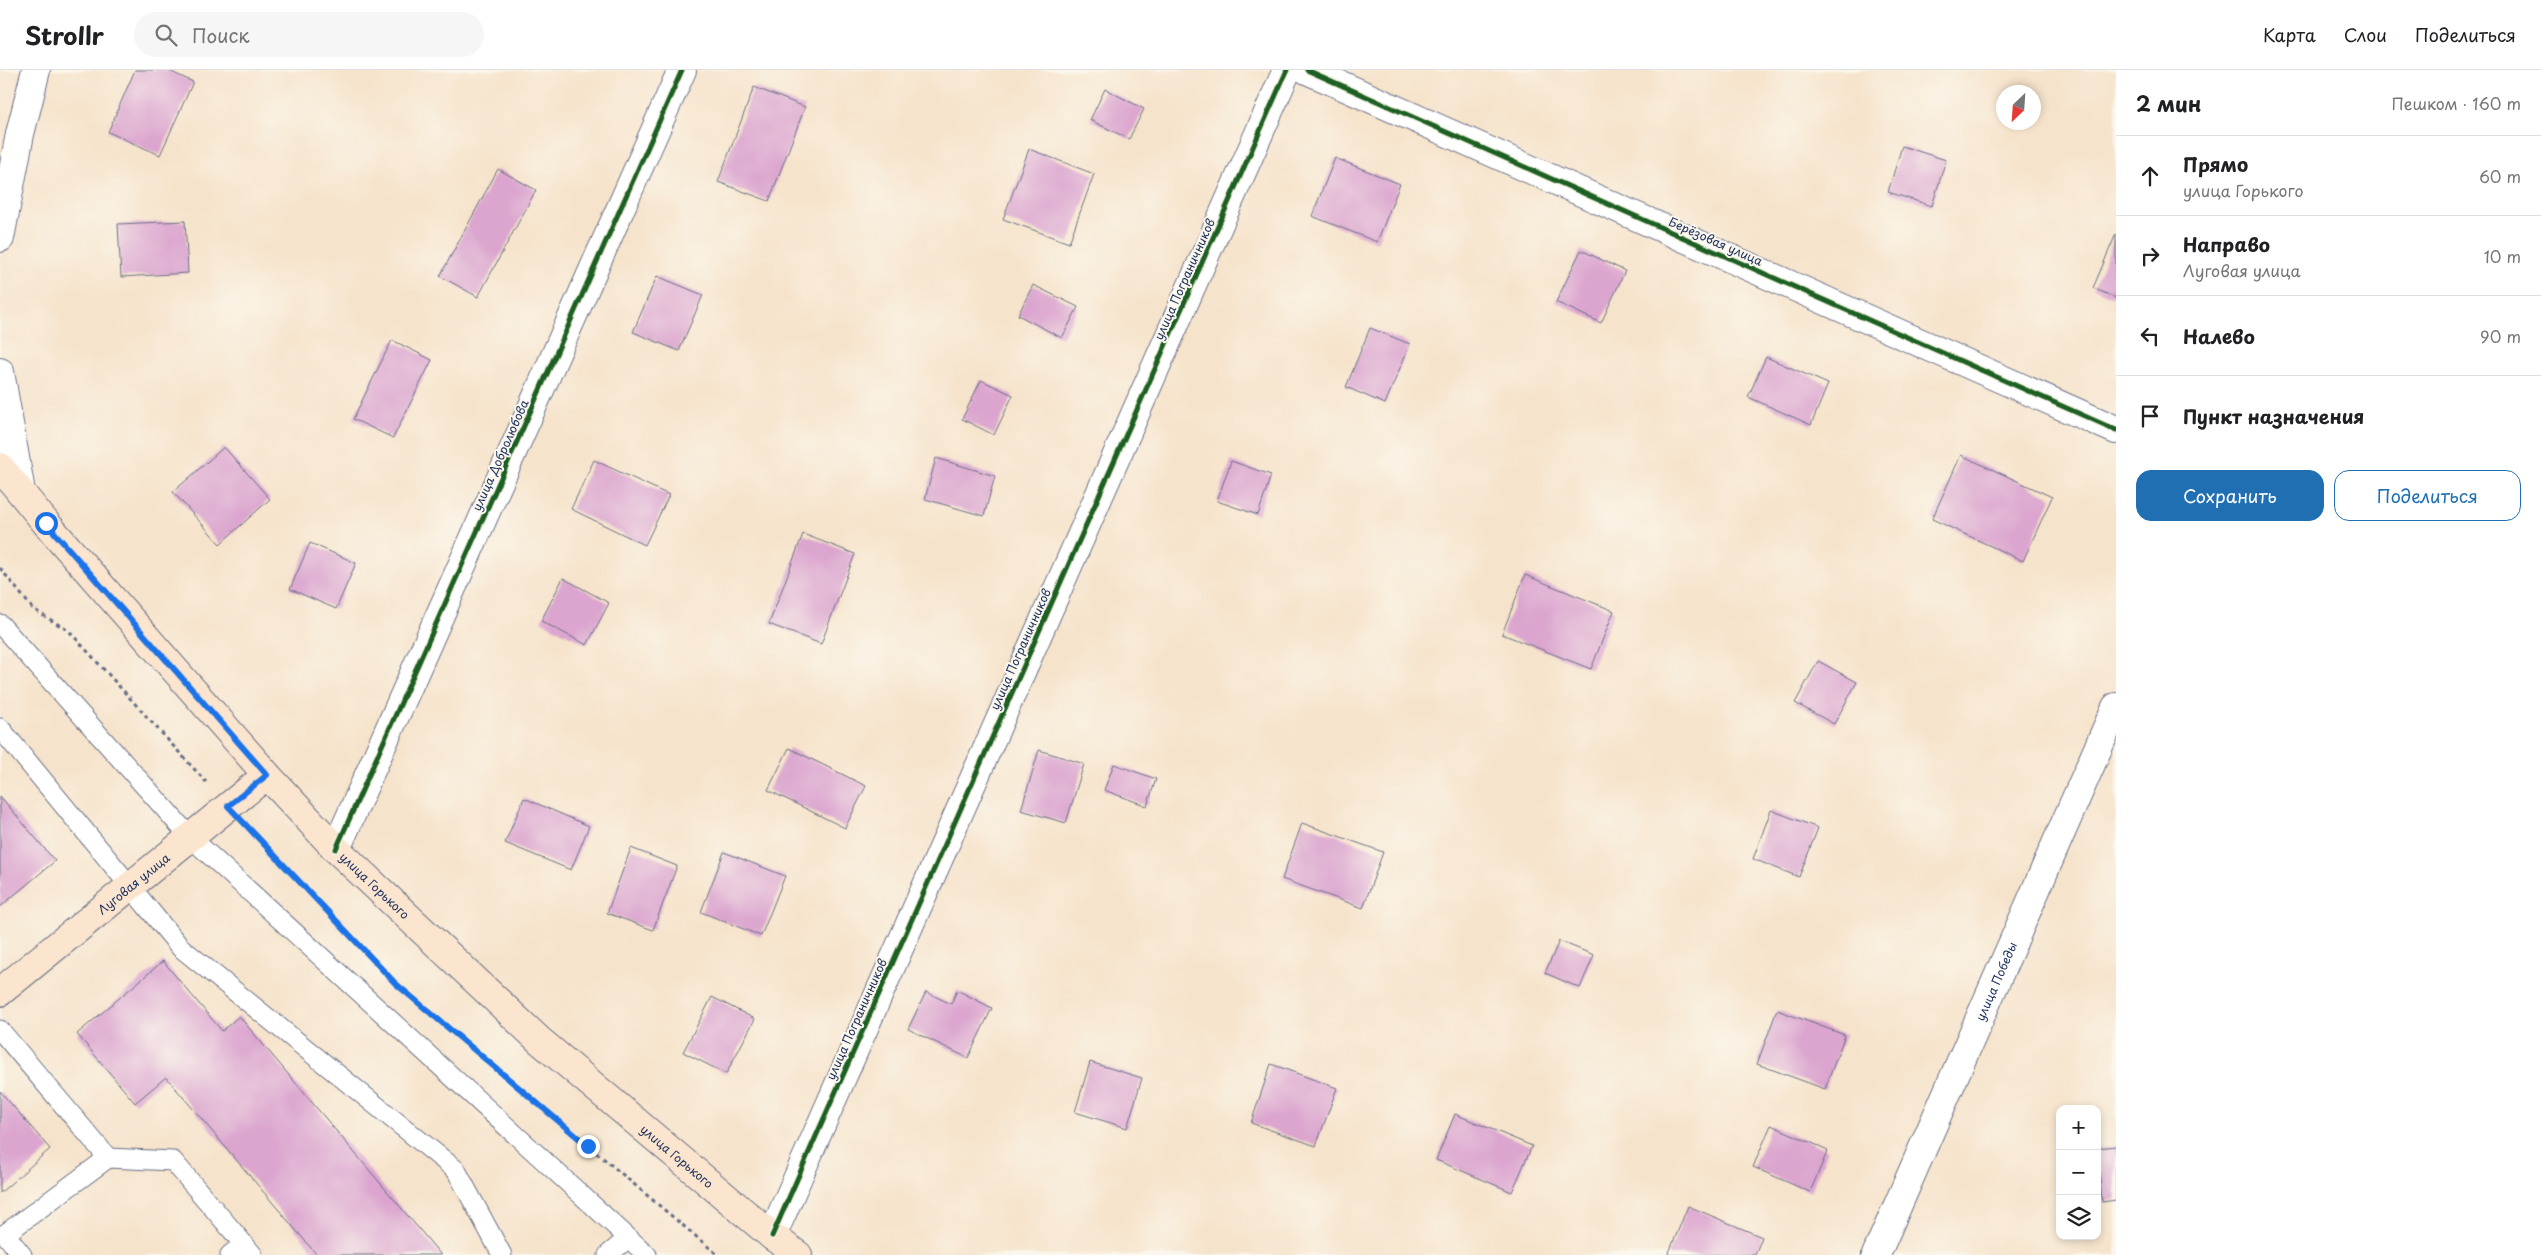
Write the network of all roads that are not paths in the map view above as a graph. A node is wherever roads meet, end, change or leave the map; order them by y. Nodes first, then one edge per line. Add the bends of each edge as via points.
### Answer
1 (36, 70) edge
2 (682, 70) edge
3 (1287, 70) edge
4 (1307, 70) edge
5 (0, 238) edge
6 (0, 372) edge
7 (2116, 430) edge
8 (0, 467) edge
9 (21, 492) junction
10 (0, 624) edge
11 (2116, 707) edge
12 (0, 728) edge
13 (267, 775) junction
14 (190, 837) junction
15 (336, 849) junction
16 (129, 887) junction
17 (0, 992) edge
18 (0, 1030) edge
19 (108, 1158) junction
20 (772, 1236) junction
21 (627, 1239) junction
22 (242, 1251) edge
23 (22, 1255) edge
24 (502, 1255) edge
25 (608, 1255) edge
26 (646, 1255) edge
27 (798, 1255) edge
28 (1876, 1255) edge

1 - 5 street
2 - 15 street, улица Добролюбова
3 - 20 street, улица Пограничников
4 - 7 street, Берёзовая улица
6 - 9 street
8 - 9 main road, улица Горького
9 - 13 main road, улица Горького
10 - 14 lane
11 - 28 street, улица Победы
12 - 16 lane
13 - 14 main road, Луговая улица
13 - 15 main road, улица Горького
14 - 16 main road, Луговая улица
14 - 21 lane
15 - 20 main road, улица Горького via 539,1040
16 - 17 main road, Луговая улица
16 - 24 lane via 180,947 456,1170
18 - 19 lane
19 - 22 lane via 173,1161
19 - 23 lane via 5,1234
20 - 27 main road, улица Горького
21 - 25 lane
21 - 26 lane

